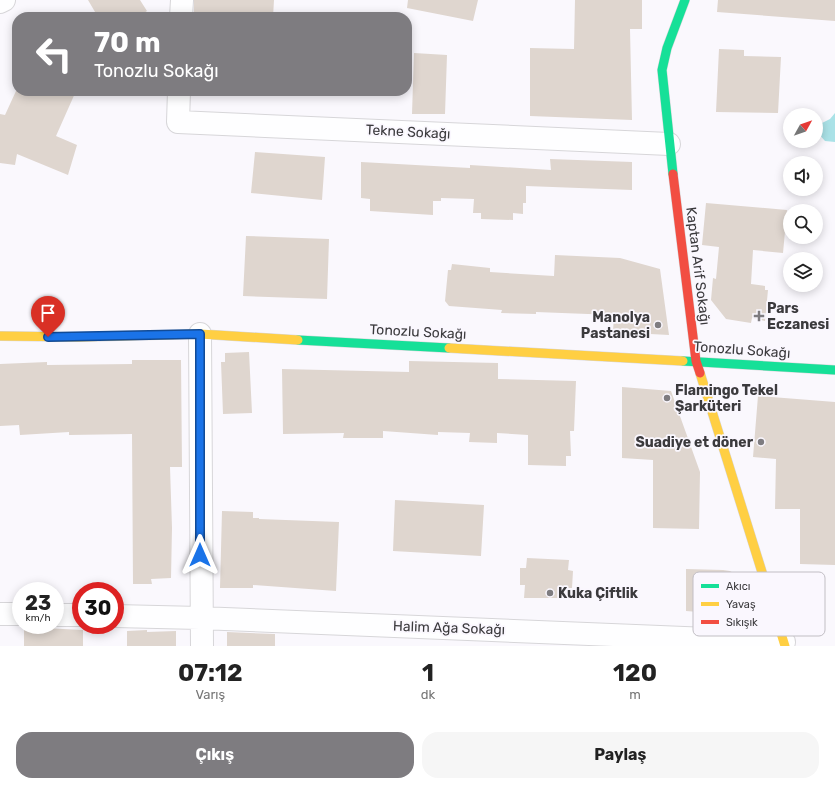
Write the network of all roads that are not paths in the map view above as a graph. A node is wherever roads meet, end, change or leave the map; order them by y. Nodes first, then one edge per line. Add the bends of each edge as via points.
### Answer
1 (4, 0) edge
2 (182, 0) edge
3 (686, 0) edge
4 (0, 2) edge
5 (181, 12) edge
6 (179, 96) edge
7 (669, 144) junction
8 (200, 334) junction
9 (0, 336) edge
10 (696, 361) junction
11 (835, 370) edge
12 (762, 572) edge
13 (0, 614) edge
14 (12, 614) edge
15 (124, 616) edge
16 (200, 618) junction
17 (784, 644) edge
18 (202, 646) edge

1 - 4 street
2 - 5 street
3 - 7 street, Kaptan Arif Sokağı via 662,64
6 - 7 street, Tekne Sokağı via 178,122
7 - 10 street, Kaptan Arif Sokağı
8 - 9 street, Tonozlu Sokağı
8 - 10 street, Tonozlu Sokağı
8 - 16 street
10 - 11 street, Tonozlu Sokağı
10 - 12 street, Kaptan Arif Sokağı
13 - 14 street
15 - 16 street, Halim Ağa Sokağı
16 - 17 street, Halim Ağa Sokağı
16 - 18 street

